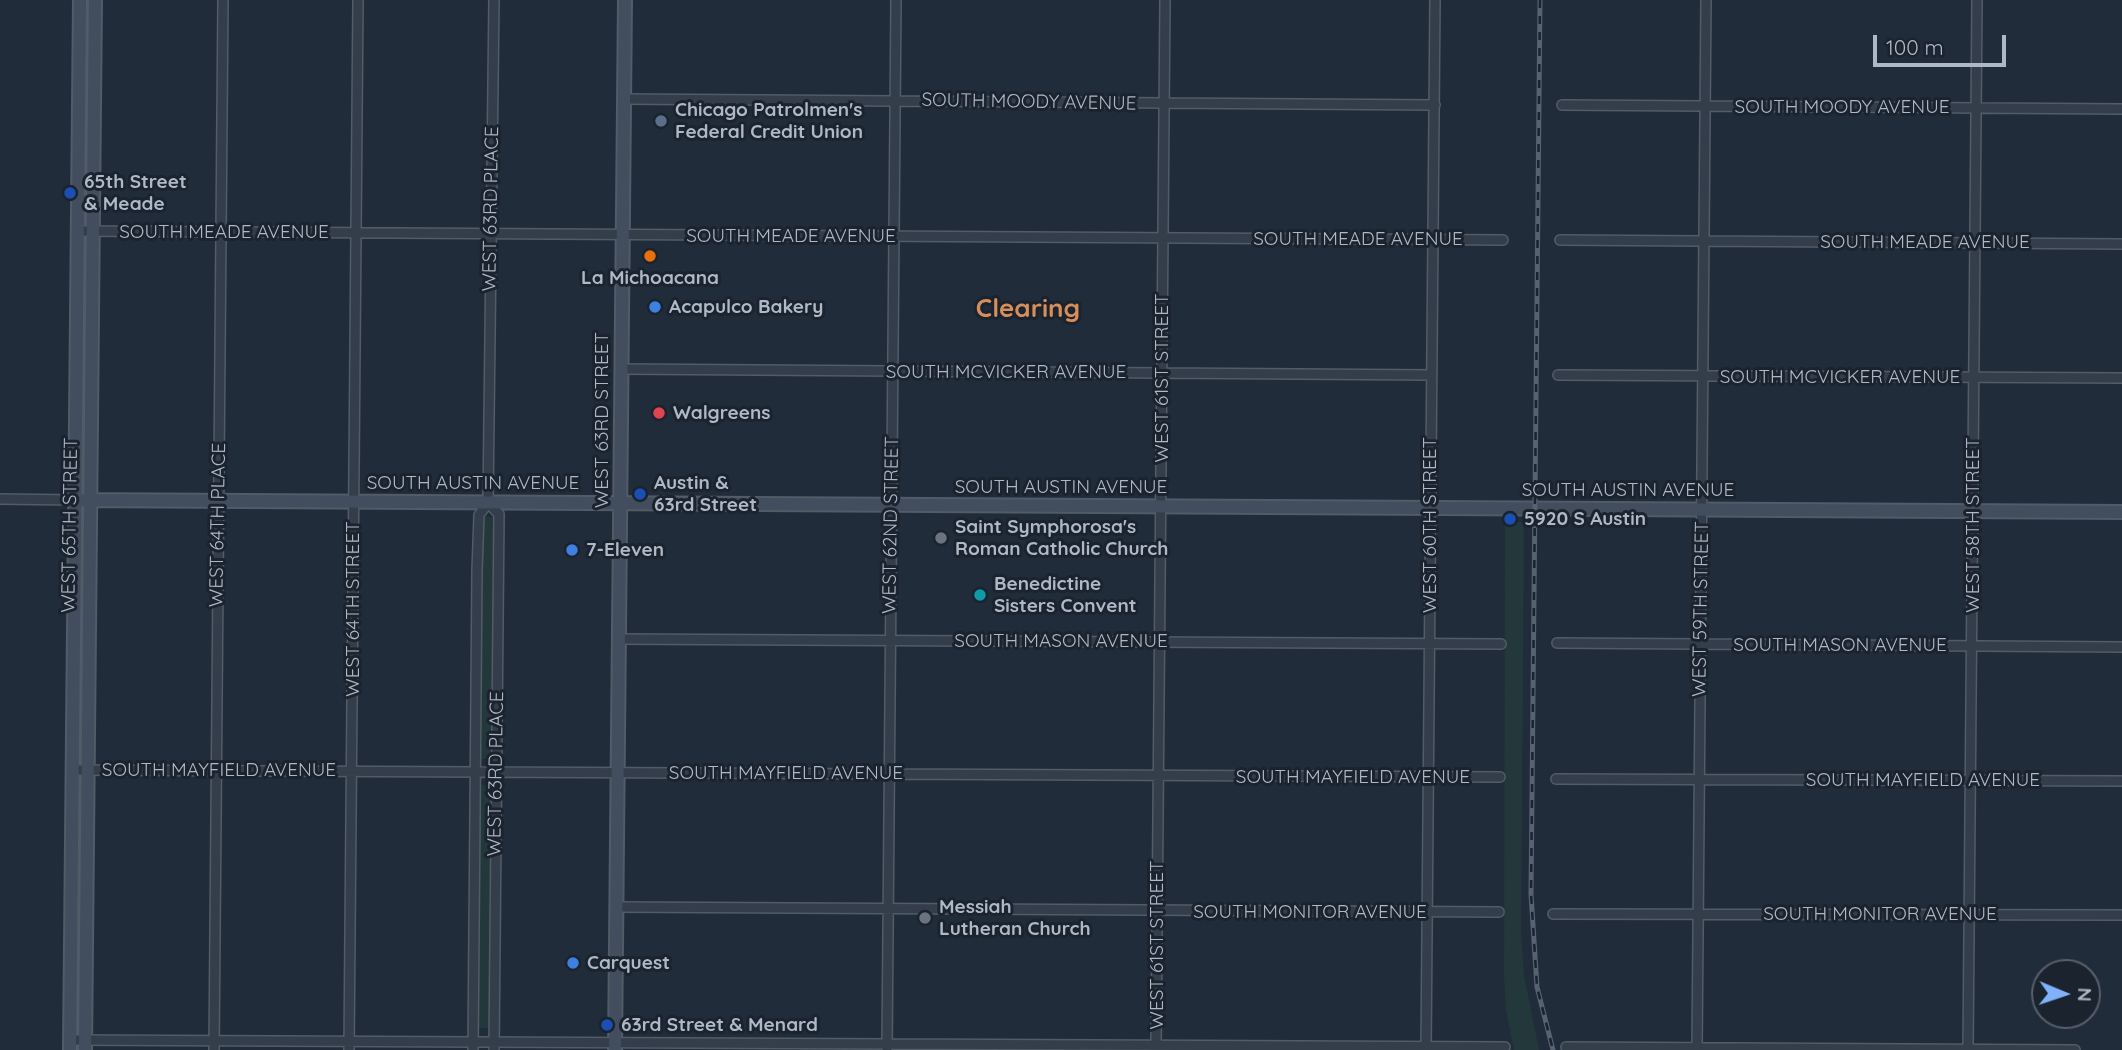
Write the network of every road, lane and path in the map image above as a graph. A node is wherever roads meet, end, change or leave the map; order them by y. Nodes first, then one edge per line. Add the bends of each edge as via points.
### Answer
1 (80, 0) edge
2 (95, 0) edge
3 (223, 0) edge
4 (358, 0) edge
5 (494, 0) edge
6 (625, 0) edge
7 (896, 0) edge
8 (1165, 0) edge
9 (1435, 0) edge
10 (1706, 0) edge
11 (1977, 0) edge
12 (624, 99) junction
13 (895, 100) junction
14 (1163, 104) junction
15 (1434, 105) junction
16 (1562, 105) dead end
17 (1705, 106) junction
18 (1976, 108) junction
19 (2122, 109) edge
20 (78, 230) junction
21 (92, 231) junction
22 (221, 232) junction
23 (356, 233) junction
24 (491, 234) junction
25 (622, 235) junction
26 (894, 237) junction
27 (1163, 238) junction
28 (1432, 239) junction
29 (1503, 240) dead end
30 (1560, 240) dead end
31 (1704, 241) junction
32 (1975, 243) junction
33 (2122, 244) edge
34 (77, 305) junction
35 (91, 305) junction
36 (622, 369) junction
37 (892, 371) junction
38 (1162, 373) junction
39 (1432, 375) junction
40 (1558, 375) dead end
41 (1703, 376) junction
42 (1974, 377) junction
43 (2122, 378) edge
44 (0, 499) edge
45 (75, 500) junction
46 (89, 500) junction
47 (219, 501) junction
48 (354, 502) junction
49 (488, 503) junction
50 (620, 503) junction
51 (891, 505) junction
52 (1161, 506) junction
53 (1430, 508) junction
54 (1702, 510) junction
55 (1973, 511) junction
56 (2122, 512) edge
57 (620, 639) junction
58 (890, 640) junction
59 (1159, 642) junction
60 (1429, 643) junction
61 (1557, 643) dead end
62 (1501, 644) dead end
63 (1700, 645) junction
64 (1972, 646) junction
65 (2122, 647) edge
66 (72, 769) junction
67 (87, 770) junction
68 (216, 770) junction
69 (351, 771) junction
70 (475, 772) junction
71 (496, 772) junction
72 (618, 772) junction
73 (889, 774) junction
74 (1158, 775) junction
75 (1429, 777) junction
76 (1500, 778) dead end
77 (1556, 779) dead end
78 (1699, 779) junction
79 (1971, 780) junction
80 (2122, 781) edge
81 (617, 907) junction
82 (888, 909) junction
83 (1157, 911) junction
84 (1427, 912) junction
85 (1499, 912) dead end
86 (1553, 914) dead end
87 (1698, 914) junction
88 (1969, 914) junction
89 (2122, 915) edge
90 (70, 1045) edge
91 (85, 1045) edge
92 (214, 1045) edge
93 (349, 1045) edge
94 (473, 1046) edge
95 (494, 1046) edge
96 (615, 1046) edge
97 (887, 1047) edge
98 (1156, 1047) edge
99 (1505, 1047) dead end
100 (1566, 1047) dead end
101 (1426, 1049) edge
102 (1697, 1049) edge
103 (1968, 1050) edge
104 (2075, 1050) edge

1 - 20 street, WEST 65TH STREET
2 - 21 street, WEST 65TH STREET
3 - 22 street, WEST 64TH PLACE
4 - 23 street, WEST 64TH STREET
5 - 24 street, WEST 63RD PLACE
6 - 12 street, WEST 63RD STREET
7 - 13 street, WEST 62ND STREET
8 - 14 street, WEST 61ST STREET
9 - 15 street, WEST 60TH STREET
10 - 17 street, WEST 59TH STREET
11 - 18 street, WEST 58TH STREET
12 - 13 street, SOUTH MOODY AVENUE
12 - 25 street, WEST 63RD STREET
13 - 14 street, SOUTH MOODY AVENUE
13 - 26 street, WEST 62ND STREET
14 - 15 street, SOUTH MOODY AVENUE
14 - 27 street, WEST 61ST STREET
15 - 28 street, WEST 60TH STREET
16 - 17 street, SOUTH MOODY AVENUE
17 - 18 street, SOUTH MOODY AVENUE
17 - 31 street, WEST 59TH STREET
18 - 19 street, SOUTH MOODY AVENUE
18 - 32 street, WEST 58TH STREET
20 - 21 street, SOUTH MEADE AVENUE
20 - 34 street, WEST 65TH STREET
21 - 22 street, SOUTH MEADE AVENUE
21 - 35 street, WEST 65TH STREET
22 - 23 street, SOUTH MEADE AVENUE
22 - 47 street, WEST 64TH PLACE
23 - 24 street, SOUTH MEADE AVENUE
23 - 48 street, WEST 64TH STREET
24 - 25 street, SOUTH MEADE AVENUE
24 - 49 street, WEST 63RD PLACE
25 - 26 street, SOUTH MEADE AVENUE
25 - 36 street, WEST 63RD STREET
26 - 27 street, SOUTH MEADE AVENUE
26 - 37 street, WEST 62ND STREET
27 - 28 street, SOUTH MEADE AVENUE
27 - 38 street, WEST 61ST STREET
28 - 29 street, SOUTH MEADE AVENUE
28 - 39 street, WEST 60TH STREET
30 - 31 street, SOUTH MEADE AVENUE
31 - 32 street, SOUTH MEADE AVENUE
31 - 41 street, WEST 59TH STREET
32 - 33 street, SOUTH MEADE AVENUE
32 - 42 street, WEST 58TH STREET
34 - 35 street
34 - 45 street, WEST 65TH STREET
35 - 46 street, WEST 65TH STREET
36 - 37 street, SOUTH MCVICKER AVENUE
36 - 50 street, WEST 63RD STREET
37 - 38 street, SOUTH MCVICKER AVENUE
37 - 51 street, WEST 62ND STREET
38 - 39 street, SOUTH MCVICKER AVENUE
38 - 52 street, WEST 61ST STREET
39 - 53 street, WEST 60TH STREET
40 - 41 street, SOUTH MCVICKER AVENUE
41 - 42 street, SOUTH MCVICKER AVENUE
41 - 54 street, WEST 59TH STREET
42 - 43 street, SOUTH MCVICKER AVENUE
42 - 55 street, WEST 58TH STREET
44 - 45 street, SOUTH AUSTIN AVENUE
45 - 46 street, SOUTH AUSTIN AVENUE
45 - 66 street, WEST 65TH STREET
46 - 47 street, SOUTH AUSTIN AVENUE
46 - 67 street, WEST 65TH STREET
47 - 48 street, SOUTH AUSTIN AVENUE
47 - 68 street, WEST 64TH PLACE
48 - 49 street, SOUTH AUSTIN AVENUE
48 - 69 street, WEST 64TH STREET
49 - 50 street, SOUTH AUSTIN AVENUE
49 - 70 street, WEST 63RD PLACE via 479,514
49 - 71 street, WEST 63RD PLACE via 499,514
50 - 51 street, SOUTH AUSTIN AVENUE
50 - 57 street, WEST 63RD STREET
51 - 52 street, SOUTH AUSTIN AVENUE
51 - 58 street, WEST 62ND STREET
52 - 53 street, SOUTH AUSTIN AVENUE
52 - 59 street, WEST 61ST STREET
53 - 54 street, SOUTH AUSTIN AVENUE
53 - 60 street, WEST 60TH STREET
54 - 55 street, SOUTH AUSTIN AVENUE
54 - 63 street, WEST 59TH STREET
55 - 56 street, SOUTH AUSTIN AVENUE
55 - 64 street, WEST 58TH STREET
57 - 58 street, SOUTH MASON AVENUE
57 - 72 street, WEST 63RD STREET
58 - 59 street, SOUTH MASON AVENUE
58 - 73 street, WEST 62ND STREET
59 - 60 street, SOUTH MASON AVENUE
59 - 74 street, WEST 61ST STREET
60 - 62 street, SOUTH MASON AVENUE
60 - 75 street, WEST 60TH STREET
61 - 63 street, SOUTH MASON AVENUE
63 - 64 street, SOUTH MASON AVENUE
63 - 78 street, WEST 59TH STREET
64 - 65 street, SOUTH MASON AVENUE
64 - 79 street, WEST 58TH STREET
66 - 67 street, SOUTH MAYFIELD AVENUE
66 - 90 street, WEST 65TH STREET
67 - 68 street, SOUTH MAYFIELD AVENUE
67 - 91 street, WEST 65TH STREET
68 - 69 street, SOUTH MAYFIELD AVENUE
68 - 92 street, WEST 64TH PLACE
69 - 70 street, SOUTH MAYFIELD AVENUE
69 - 93 street, WEST 64TH STREET
70 - 71 street, SOUTH MAYFIELD AVENUE
70 - 94 street, WEST 63RD PLACE
71 - 72 street, SOUTH MAYFIELD AVENUE
71 - 95 street, WEST 63RD PLACE
72 - 73 street, SOUTH MAYFIELD AVENUE
72 - 81 street, WEST 63RD STREET
73 - 74 street, SOUTH MAYFIELD AVENUE
73 - 82 street, WEST 62ND STREET
74 - 75 street, SOUTH MAYFIELD AVENUE
74 - 83 street, WEST 61ST STREET
75 - 76 street, SOUTH MAYFIELD AVENUE
75 - 84 street, WEST 60TH STREET
77 - 78 street, SOUTH MAYFIELD AVENUE
78 - 79 street, SOUTH MAYFIELD AVENUE
78 - 87 street, WEST 59TH STREET
79 - 80 street, SOUTH MAYFIELD AVENUE
79 - 88 street, WEST 58TH STREET
81 - 82 street, SOUTH MONITOR AVENUE
81 - 96 street, WEST 63RD STREET
82 - 83 street, SOUTH MONITOR AVENUE
82 - 97 street, WEST 62ND STREET
83 - 84 street, SOUTH MONITOR AVENUE
83 - 98 street, WEST 61ST STREET
84 - 85 street, SOUTH MONITOR AVENUE
84 - 101 street, WEST 60TH STREET
86 - 87 street, SOUTH MONITOR AVENUE
87 - 88 street, SOUTH MONITOR AVENUE
87 - 102 street, WEST 59TH STREET
88 - 89 street, SOUTH MONITOR AVENUE
88 - 103 street, WEST 58TH STREET
90 - 91 street
91 - 92 street
92 - 93 street
93 - 94 street
94 - 95 street
95 - 96 street
96 - 97 street via 682,1042
97 - 98 street
98 - 101 street
99 - 101 street
100 - 102 street
102 - 103 street
103 - 104 street

